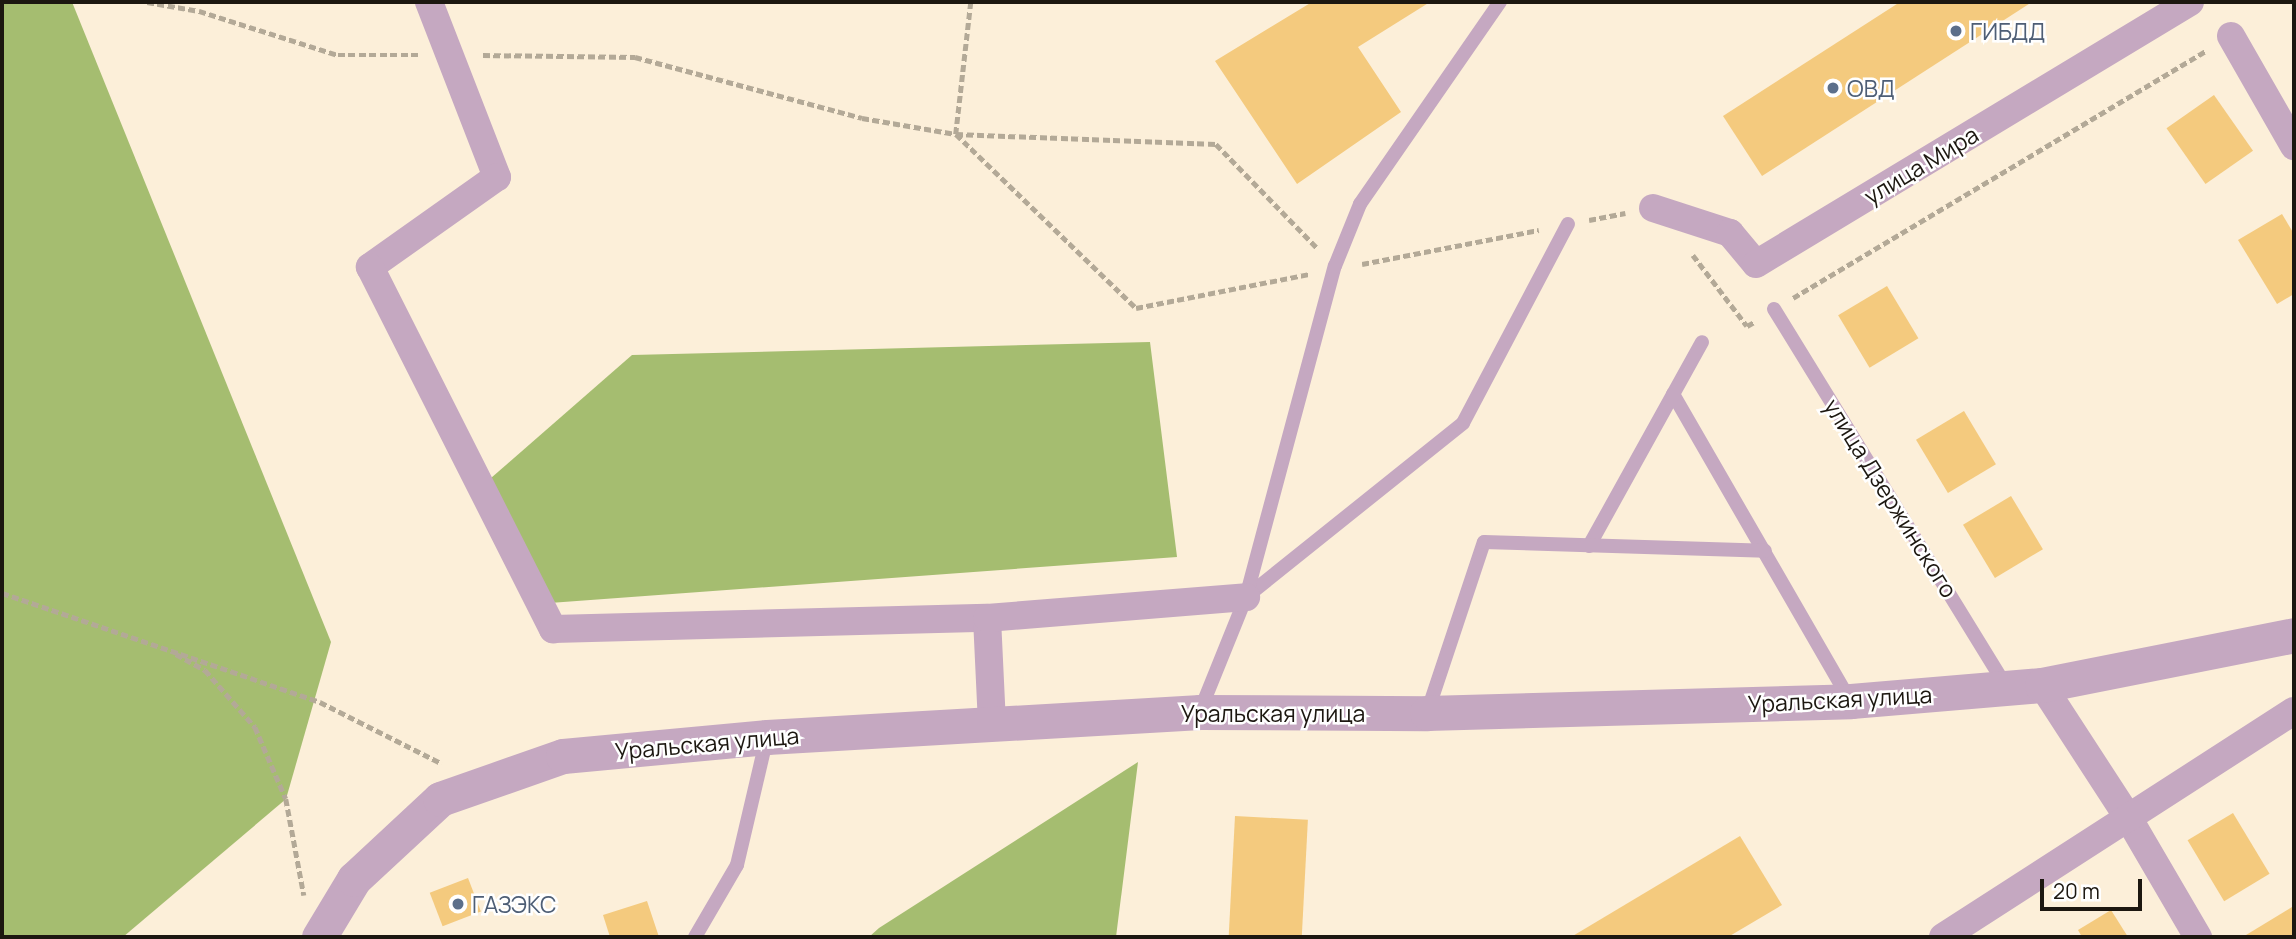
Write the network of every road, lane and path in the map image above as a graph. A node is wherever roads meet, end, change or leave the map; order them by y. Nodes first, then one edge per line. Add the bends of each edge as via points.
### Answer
1 (146, 2) edge
2 (429, 2) edge
3 (971, 2) edge
4 (1500, 2) edge
5 (2190, 2) edge
6 (2231, 36) dead end
7 (450, 55) junction
8 (956, 134) junction
9 (2294, 146) edge
10 (1653, 208) junction
11 (1587, 220) dead end
12 (1568, 224) junction
13 (1547, 227) dead end
14 (1334, 268) junction
15 (1774, 309) dead end
16 (1702, 342) dead end
17 (1673, 394) junction
18 (1589, 545) junction
19 (1765, 551) junction
20 (2, 593) edge
21 (1246, 597) junction
22 (987, 618) junction
23 (2294, 635) edge
24 (166, 648) junction
25 (2042, 685) junction
26 (2007, 688) junction
27 (1851, 701) junction
28 (2294, 711) edge
29 (1200, 712) junction
30 (1427, 713) junction
31 (992, 724) junction
32 (767, 737) junction
33 (482, 785) junction
34 (2129, 819) junction
35 (313, 922) edge
36 (695, 937) edge
37 (1943, 937) edge
38 (2198, 937) edge

1 - 7 path via 199,11 338,55
2 - 7 street
3 - 8 path
4 - 14 lane via 1360,204
5 - 10 street, улица Мира via 1756,264 1730,233
6 - 9 street
7 - 8 path via 635,57 862,118
7 - 22 street via 497,177 370,267 553,629
8 - 14 path via 1216,144
8 - 14 path via 1136,308
10 - 11 path
10 - 12 path
12 - 14 path
12 - 21 lane via 1463,423
13 - 14 path
14 - 21 lane
15 - 26 lane, улица Дзержинского
16 - 17 lane
17 - 18 lane
17 - 19 lane
18 - 19 lane
18 - 30 lane via 1484,542
19 - 27 lane
20 - 24 path
21 - 22 street
21 - 29 lane
22 - 31 street
23 - 25 street, Уральская улица
24 - 33 path via 320,702
24 - 35 path via 205,670 255,727 286,799
25 - 26 street, Уральская улица
25 - 34 street
26 - 27 street, Уральская улица
27 - 30 street, Уральская улица
28 - 34 street
29 - 30 street, Уральская улица
29 - 31 street, Уральская улица
31 - 32 street, Уральская улица
32 - 33 street, Уральская улица via 563,756
32 - 36 lane via 737,865
33 - 35 street, Уральская улица via 440,799
34 - 37 street
34 - 38 street

